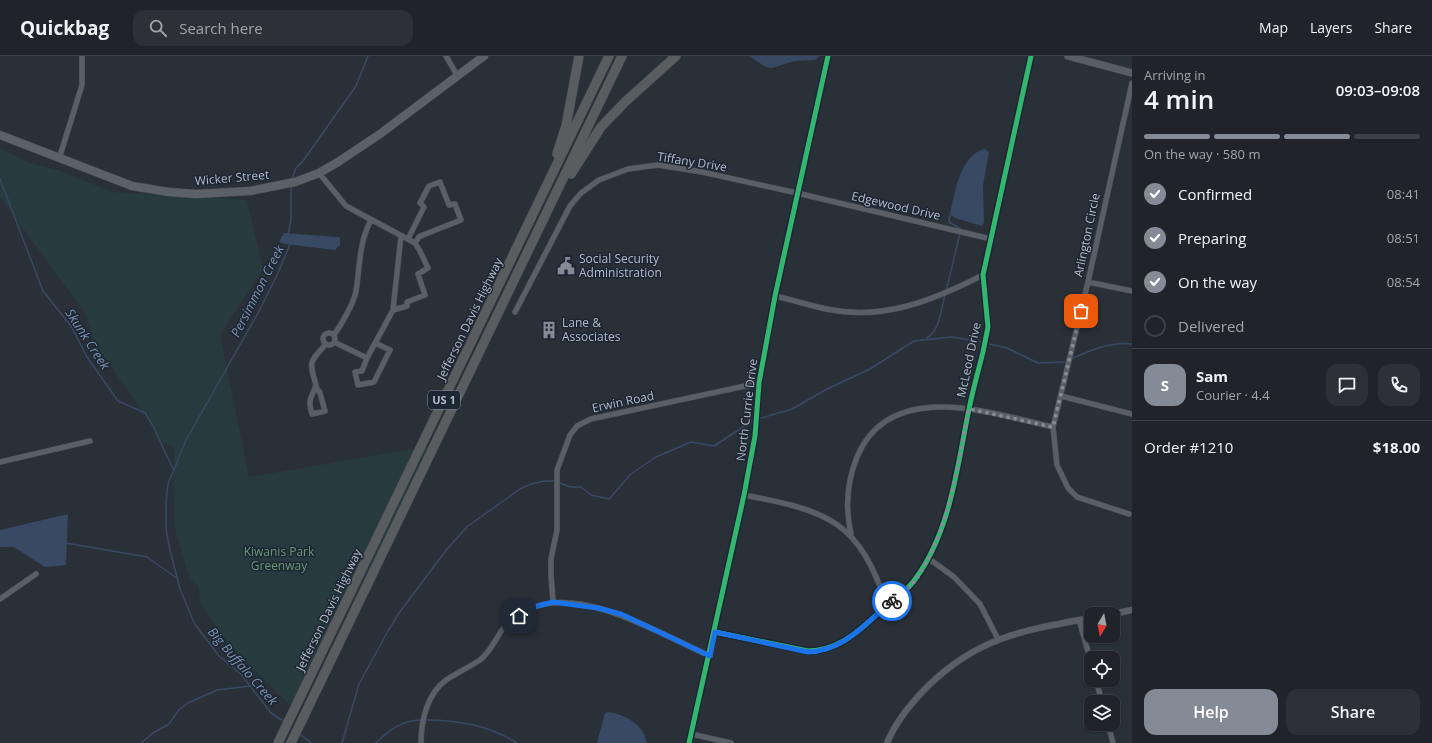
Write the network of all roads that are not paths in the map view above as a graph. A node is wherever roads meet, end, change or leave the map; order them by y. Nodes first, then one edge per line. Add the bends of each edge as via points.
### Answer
1 (82, 56) edge
2 (446, 56) edge
3 (484, 56) edge
4 (579, 56) edge
5 (610, 56) edge
6 (622, 56) edge
7 (676, 56) edge
8 (828, 56) edge
9 (1031, 56) edge
10 (1068, 56) edge
11 (1132, 73) edge
12 (457, 75) junction
13 (1132, 84) edge
14 (0, 135) edge
15 (59, 159) junction
16 (319, 173) junction
17 (798, 193) junction
18 (542, 195) junction
19 (546, 214) junction
20 (371, 220) junction
21 (401, 236) junction
22 (408, 239) junction
23 (991, 239) junction
24 (415, 243) junction
25 (983, 275) junction
26 (1088, 282) junction
27 (1132, 291) edge
28 (775, 296) junction
29 (393, 310) junction
30 (514, 312) dead end
31 (334, 335) junction
32 (334, 342) junction
33 (375, 343) junction
34 (326, 344) junction
35 (367, 358) junction
36 (759, 383) junction
37 (316, 387) junction
38 (1061, 396) junction
39 (969, 409) junction
40 (1132, 414) edge
41 (1053, 427) junction
42 (90, 442) dead end
43 (0, 462) edge
44 (744, 495) junction
45 (1129, 514) dead end
46 (851, 534) junction
47 (928, 558) junction
48 (36, 574) dead end
49 (0, 600) edge
50 (553, 602) junction
51 (887, 606) junction
52 (1132, 610) edge
53 (1120, 613) edge
54 (1084, 619) edge
55 (1079, 620) junction
56 (715, 632) junction
57 (998, 640) junction
58 (1088, 651) edge
59 (710, 656) junction
60 (1110, 731) edge
61 (691, 734) junction
62 (278, 743) edge
63 (291, 743) edge
64 (421, 743) edge
65 (689, 743) edge
66 (731, 743) edge
67 (887, 743) edge
68 (1113, 743) edge

1 - 15 street via 82,84
2 - 12 street
3 - 12 main road, Wicker Street
4 - 18 highway via 566,126
5 - 18 highway, Jefferson Davis Highway / US 1
6 - 19 highway, Jefferson Davis Highway / US 1
7 - 19 highway via 601,127
8 - 17 street, North Currie Drive
9 - 23 street, McLeod Drive
10 - 11 main road
12 - 16 main road, Wicker Street via 380,134
13 - 26 street, Arlington Circle
14 - 15 main road, Wicker Street
15 - 16 main road, Wicker Street via 132,186 196,194 250,191 295,182
16 - 20 street via 346,206
17 - 23 street, Edgewood Drive
17 - 28 street, North Currie Drive
17 - 30 street, Tiffany Drive via 658,165 628,169 599,180 581,193 570,206
18 - 62 highway, Jefferson Davis Highway / US 1
19 - 63 highway, Jefferson Davis Highway / US 1
20 - 21 street
20 - 31 street via 362,244 356,293
21 - 22 street
21 - 29 street
22 - 24 street
22 - 24 street via 424,207 420,203 429,186 440,182 449,205 455,204 461,220 419,237
23 - 25 street, McLeod Drive
24 - 29 street via 428,268 418,274 425,295 407,302 407,306
25 - 28 street via 909,306 877,313 832,310
25 - 39 street, McLeod Drive via 988,326
26 - 27 street
26 - 38 street, Arlington Circle
28 - 36 street, North Currie Drive
29 - 33 street
31 - 32 street
31 - 34 street via 325,335 323,340
32 - 34 street
32 - 35 street
33 - 35 street
33 - 35 street via 390,350 374,382 358,385 355,372 362,371
34 - 37 street via 310,365
36 - 44 street, North Currie Drive via 755,436
36 - 50 street, Erwin Road via 591,419 577,426 570,435 557,470 557,530 551,559
37 - 37 street via 310,396 312,414 325,411
38 - 40 street
38 - 41 street, Arlington Circle
39 - 41 street
39 - 46 street via 943,406 915,408 888,420 874,431 859,452 850,476 847,519
39 - 47 street, McLeod Drive via 947,511
41 - 45 street, Arlington Circle via 1057,465 1068,488 1077,497
42 - 43 street
44 - 46 street via 810,510 830,519
44 - 56 street, North Currie Drive
46 - 51 street via 868,559
47 - 51 street, McLeod Drive via 916,579
47 - 57 street via 972,594 980,604
48 - 49 street
50 - 59 street via 621,614
50 - 64 street via 530,608 507,624 482,659 445,681 433,694 425,713
51 - 56 street, McLeod Drive via 860,630 822,651 808,652
52 - 53 street
54 - 55 street
55 - 57 street via 1033,629
55 - 58 street
56 - 59 street, North Currie Drive
57 - 67 street via 962,657 937,677 904,712
59 - 61 street, North Currie Drive
60 - 68 street
61 - 65 street, North Currie Drive
61 - 66 street

